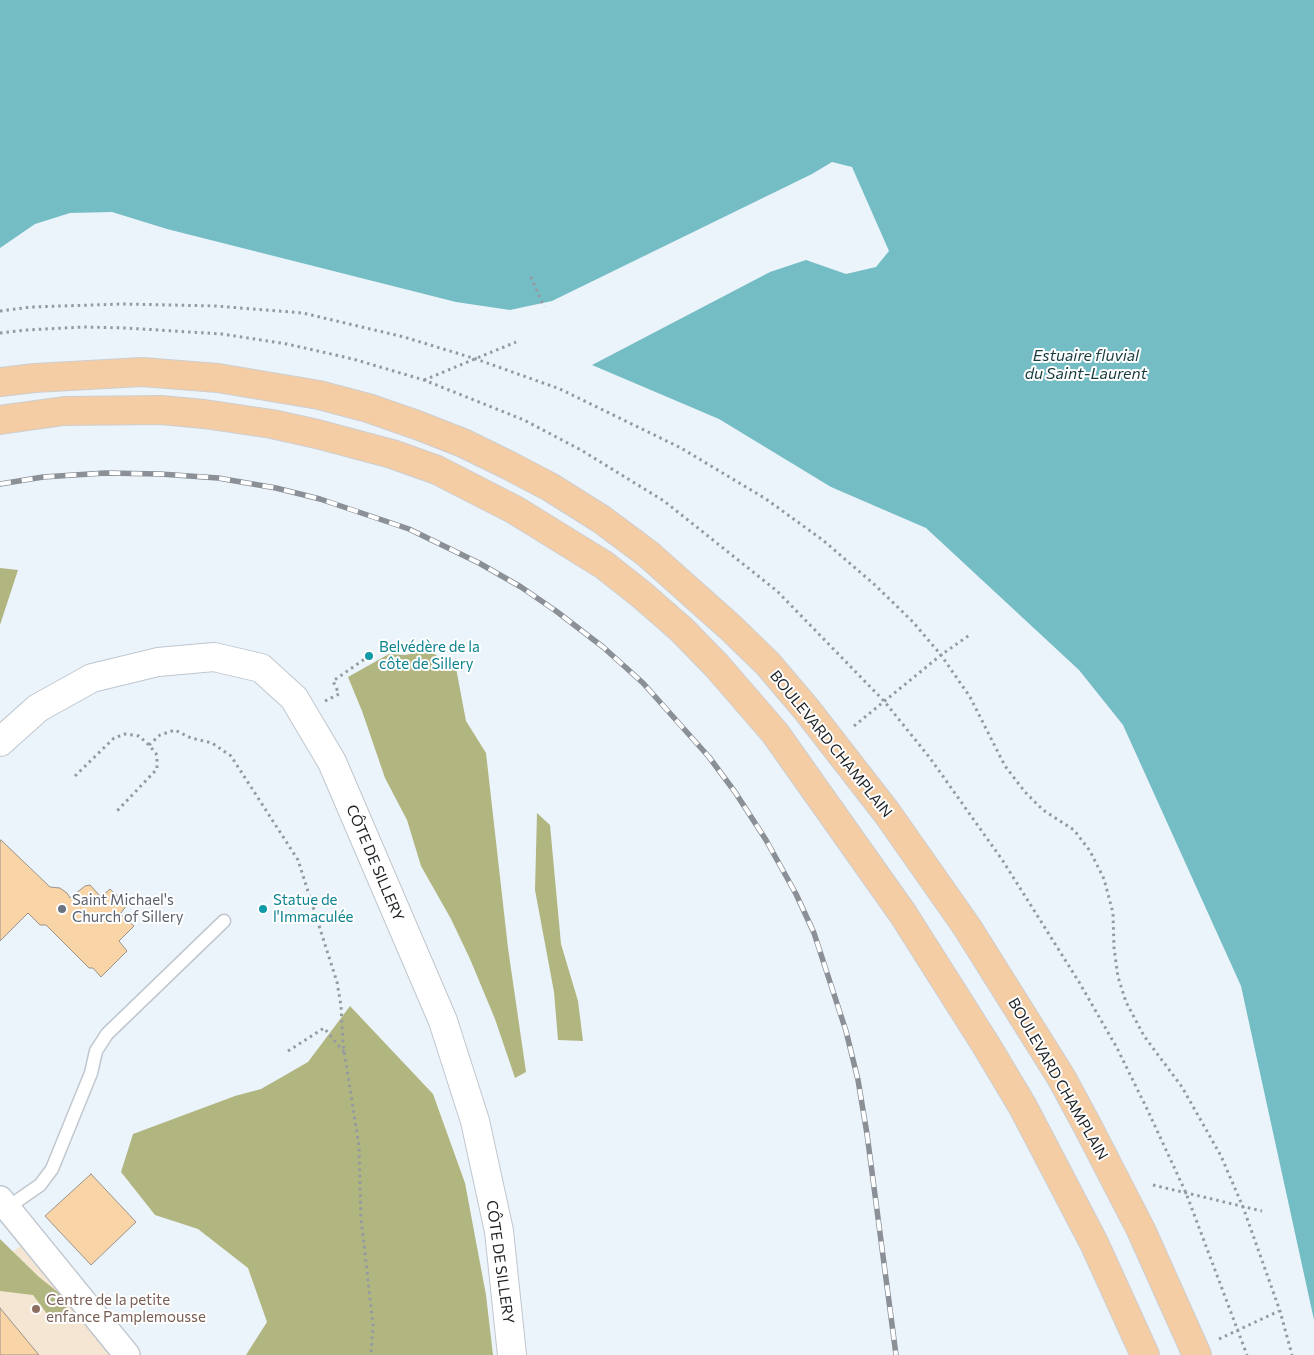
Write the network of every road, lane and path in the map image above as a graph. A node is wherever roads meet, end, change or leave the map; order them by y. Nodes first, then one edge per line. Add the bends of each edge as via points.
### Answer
1 (531, 277) dead end
2 (544, 306) dead end
3 (516, 342) dead end
4 (424, 380) dead end
5 (0, 382) edge
6 (0, 420) edge
7 (971, 634) dead end
8 (369, 656) dead end
9 (324, 701) dead end
10 (854, 727) dead end
11 (0, 742) edge
12 (149, 745) junction
13 (75, 776) dead end
14 (117, 811) dead end
15 (224, 921) dead end
16 (288, 1052) dead end
17 (344, 1052) junction
18 (1153, 1185) dead end
19 (2, 1207) edge
20 (1262, 1211) dead end
21 (1280, 1311) dead end
22 (1196, 1353) edge
23 (127, 1355) edge
24 (371, 1355) edge
25 (512, 1355) edge
26 (1145, 1355) edge

1 - 2 path
3 - 4 path
5 - 22 main road, BOULEVARD CHAMPLAIN via 142,372 218,378 327,397 417,425 501,461 584,508 648,554 768,664 887,813 967,927 1061,1077 1088,1127 1141,1230
6 - 26 main road via 64,411 161,410 272,424 392,454 437,470 515,510 604,564 642,595 712,660 775,733 903,914 1023,1107 1094,1243
7 - 10 path via 941,654
8 - 9 path via 333,681 339,694
11 - 25 street, CÔTE DE SILLERY via 38,708 92,678 158,662 214,657 260,668 294,698 332,762 446,1030 476,1121 500,1232
12 - 13 path via 139,736 125,734 114,738
12 - 14 path via 157,755 157,769
12 - 17 path via 160,735 175,730 212,743 231,756 298,860 337,982 342,1006
15 - 19 lane via 107,1034 96,1051 52,1168 40,1185
16 - 17 path via 324,1028
17 - 24 path via 359,1146 361,1218 373,1325
18 - 20 path
19 - 23 street
21 - 22 path

